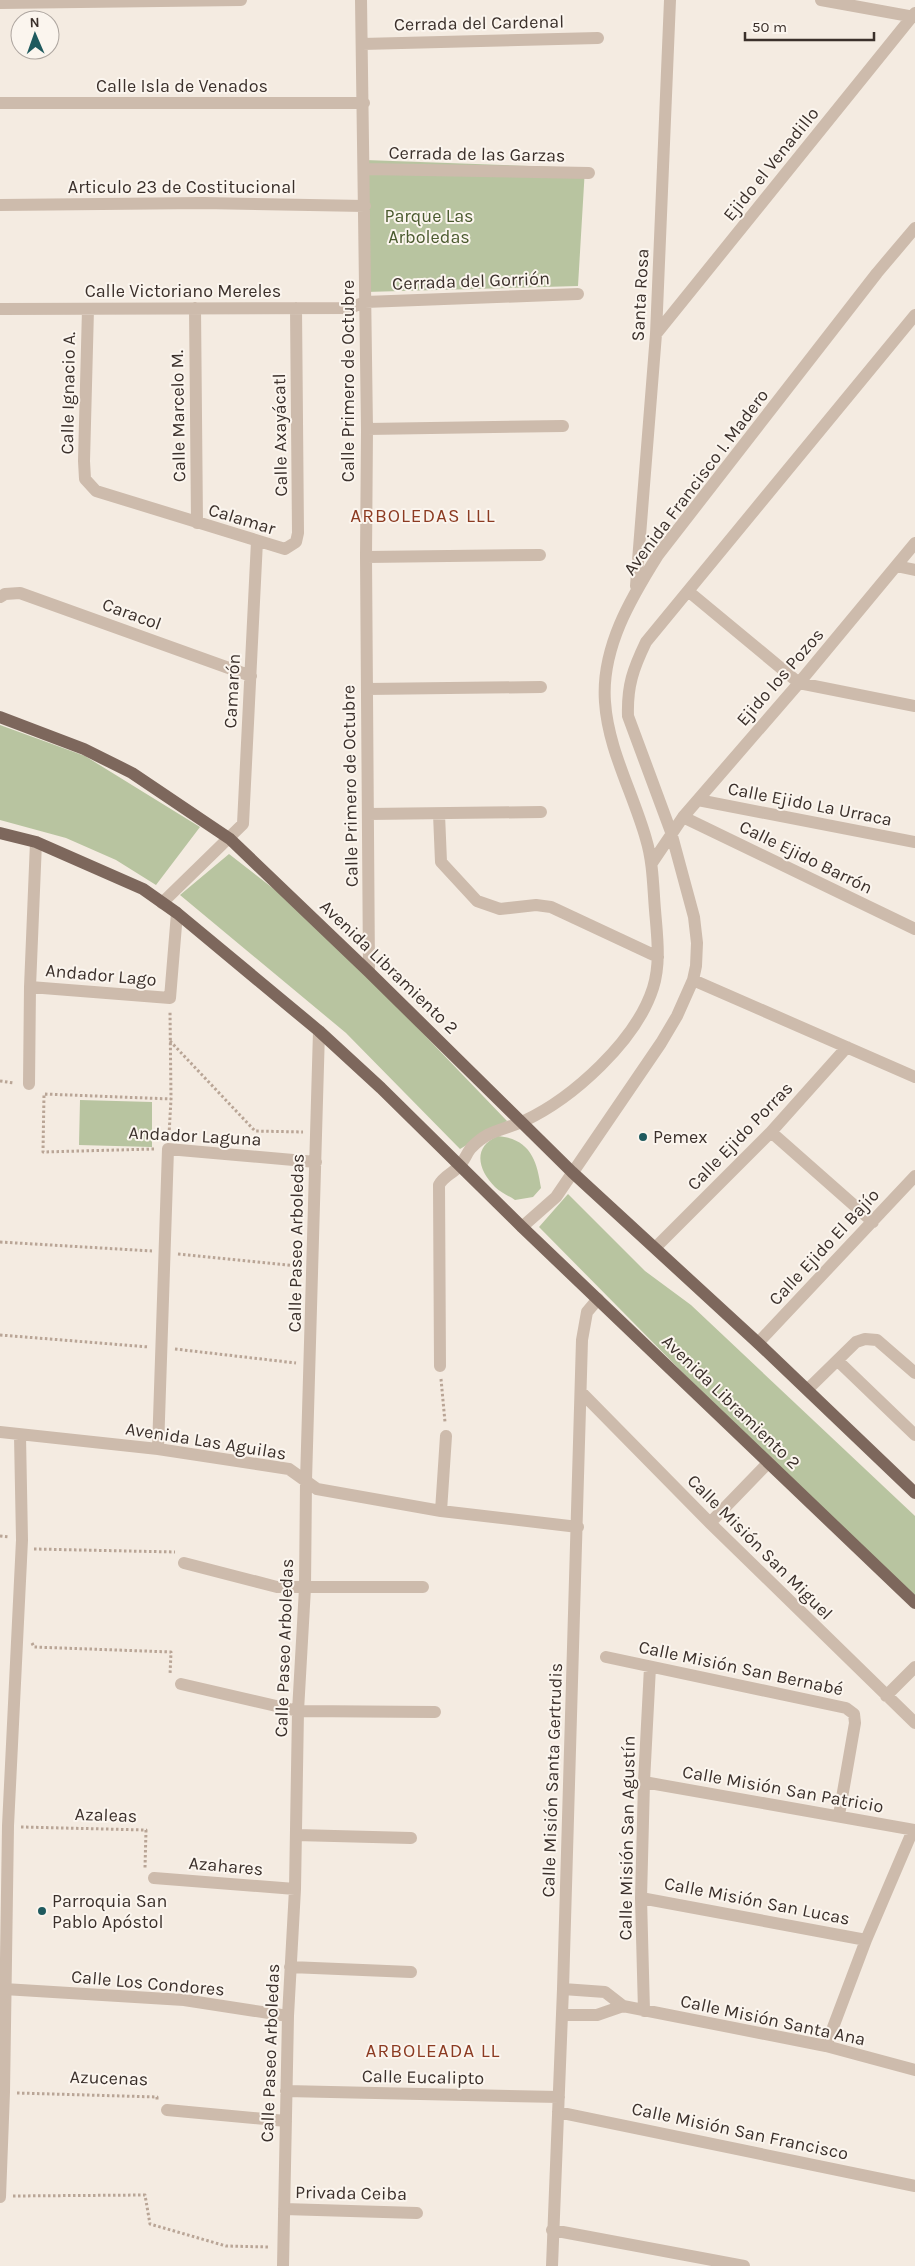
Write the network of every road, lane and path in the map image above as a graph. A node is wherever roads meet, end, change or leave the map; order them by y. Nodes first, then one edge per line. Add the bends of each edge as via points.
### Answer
1 (241, 0) edge
2 (361, 0) edge
3 (670, 0) edge
4 (822, 0) edge
5 (0, 3) edge
6 (914, 15) edge
7 (598, 38) dead end
8 (362, 44) junction
9 (0, 103) edge
10 (364, 103) junction
11 (364, 169) junction
12 (588, 173) dead end
13 (0, 205) edge
14 (365, 206) junction
15 (915, 228) edge
16 (578, 294) dead end
17 (365, 302) junction
18 (195, 308) junction
19 (296, 308) junction
20 (0, 309) edge
21 (88, 309) junction
22 (915, 315) edge
23 (656, 334) junction
24 (563, 426) dead end
25 (368, 429) junction
26 (85, 479) joint
27 (197, 523) junction
28 (257, 541) junction
29 (915, 543) edge
30 (280, 548) joint
31 (540, 555) dead end
32 (366, 557) junction
33 (896, 566) junction
34 (915, 570) edge
35 (636, 590) junction
36 (688, 591) junction
37 (0, 597) edge
38 (251, 676) junction
39 (799, 683) junction
40 (541, 688) dead end
41 (367, 689) junction
42 (915, 706) edge
43 (0, 717) edge
44 (698, 800) junction
45 (541, 812) dead end
46 (368, 814) junction
47 (439, 814) junction
48 (683, 817) junction
49 (671, 832) junction
50 (0, 833) edge
51 (230, 839) junction
52 (36, 842) junction
53 (915, 842) edge
54 (652, 864) junction
55 (162, 903) junction
56 (177, 913) junction
57 (915, 929) edge
58 (658, 957) junction
59 (369, 972) junction
60 (693, 980) junction
61 (30, 987) junction
62 (170, 998) junction
63 (319, 1031) junction
64 (170, 1041) junction
65 (847, 1047) junction
66 (915, 1077) edge
67 (29, 1084) dead end
68 (171, 1099) junction
69 (523, 1122) junction
70 (316, 1132) junction
71 (771, 1132) junction
72 (168, 1149) junction
73 (316, 1162) junction
74 (459, 1167) junction
75 (572, 1172) junction
76 (915, 1176) edge
77 (873, 1222) junction
78 (522, 1227) junction
79 (656, 1247) junction
80 (598, 1299) junction
81 (758, 1342) junction
82 (838, 1361) junction
83 (440, 1366) joint
84 (915, 1373) edge
85 (808, 1389) junction
86 (582, 1393) junction
87 (0, 1432) edge
88 (915, 1435) edge
89 (20, 1436) junction
90 (446, 1436) joint
91 (158, 1449) junction
92 (769, 1462) junction
93 (306, 1481) junction
94 (915, 1493) edge
95 (441, 1511) junction
96 (710, 1523) junction
97 (578, 1527) junction
98 (0, 1536) edge
99 (22, 1540) junction
100 (184, 1563) joint
101 (423, 1587) dead end
102 (305, 1588) junction
103 (915, 1603) edge
104 (18, 1635) junction
105 (606, 1657) dead end
106 (650, 1667) junction
107 (915, 1667) edge
108 (170, 1676) dead end
109 (181, 1684) dead end
110 (886, 1696) junction
111 (298, 1711) junction
112 (434, 1712) dead end
113 (915, 1723) edge
114 (644, 1782) junction
115 (839, 1815) junction
116 (5, 1819) edge
117 (914, 1830) edge
118 (296, 1835) junction
119 (411, 1838) dead end
120 (154, 1878) joint
121 (295, 1889) junction
122 (641, 1898) junction
123 (866, 1940) junction
124 (290, 1967) junction
125 (410, 1972) dead end
126 (4, 1989) junction
127 (563, 1989) junction
128 (623, 2006) junction
129 (644, 2011) junction
130 (562, 2015) junction
131 (288, 2016) junction
132 (826, 2046) junction
133 (915, 2070) edge
134 (286, 2091) junction
135 (4, 2092) junction
136 (559, 2097) junction
137 (166, 2110) joint
138 (558, 2112) junction
139 (286, 2121) junction
140 (915, 2186) edge
141 (0, 2196) edge
142 (284, 2209) junction
143 (416, 2212) dead end
144 (552, 2230) junction
145 (284, 2248) junction
146 (669, 2260) edge
147 (283, 2266) edge
148 (552, 2266) edge
149 (744, 2266) edge

1 - 5 street
2 - 8 street, Calle Primero de Octubre
3 - 23 street, Santa Rosa
4 - 6 street
6 - 23 street, Ejido el Venadillo
7 - 8 street, Cerrada del Cardenal
8 - 10 street, Calle Primero de Octubre
9 - 10 street, Calle Isla de Venados
10 - 11 street, Calle Primero de Octubre
11 - 12 street, Cerrada de las Garzas
11 - 14 street, Calle Primero de Octubre
13 - 14 street, Articulo 23 de Costitucional via 203,203
14 - 17 street, Calle Primero de Octubre
15 - 35 street, Avenida Francisco I. Madero via 658,555
16 - 17 street, Cerrada del Gorrión
17 - 19 street, Calle Victoriano Mereles via 350,308
17 - 25 street, Calle Primero de Octubre
18 - 19 street, Calle Victoriano Mereles
18 - 21 street, Calle Victoriano Mereles
18 - 27 street, Calle Marcelo M.
19 - 30 street, Calle Axayácatl via 298,533 296,542 285,549
20 - 21 street, Calle Victoriano Mereles
21 - 26 street, Calle Ignacio A.
22 - 36 street
23 - 35 street, Santa Rosa
24 - 25 street
25 - 32 street, Calle Primero de Octubre
26 - 27 street, Calamar via 96,491
27 - 28 street, Calamar
28 - 30 street, Calamar
28 - 38 street, Camarón
29 - 33 street, Ejido los Pozos
31 - 32 street
32 - 41 street, Calle Primero de Octubre
33 - 34 street
33 - 39 street, Ejido los Pozos
35 - 54 street, Avenida Francisco I. Madero via 614,639 605,700 608,726 647,840
36 - 39 street
36 - 49 street via 646,642 632,669 627,696 628,716
37 - 38 street, Caracol via 20,593
38 - 51 street, Camarón via 243,824
39 - 42 street
39 - 44 street, Ejido los Pozos
40 - 41 street
41 - 46 street, Calle Primero de Octubre
43 - 51 main road, Avenida Libramiento 2 via 84,749 132,773
44 - 48 street, Ejido los Pozos
44 - 53 street, Calle Ejido La Urraca
45 - 47 street
46 - 47 street
46 - 59 street, Calle Primero de Octubre
47 - 58 street via 441,862 477,901 500,910 536,905 552,907
48 - 49 street, Ejido los Pozos
48 - 57 street, Calle Ejido Barrón
49 - 54 street, Ejido los Pozos
49 - 60 street via 694,917 697,943
50 - 52 main road, Avenida Libramiento 2
51 - 55 street
51 - 59 main road, Avenida Libramiento 2
52 - 55 main road, Avenida Libramiento 2 via 143,889
52 - 61 street
54 - 58 street, Avenida Francisco I. Madero
55 - 56 main road, Avenida Libramiento 2
56 - 62 street
56 - 63 main road, Avenida Libramiento 2
58 - 69 street, Avenida Francisco I. Madero via 654,986 632,1028 582,1081
59 - 69 main road, Avenida Libramiento 2
60 - 65 street
60 - 75 street via 661,1043
61 - 62 street, Andador Lago
61 - 67 street
62 - 64 path
63 - 70 street, Calle Paseo Arboledas
63 - 74 main road, Avenida Libramiento 2
64 - 68 path
64 - 70 path, Andador Laguna via 255,1131
65 - 66 street
65 - 71 street, Calle Ejido Porras
68 - 72 path
68 - 72 path, Andador Laguna via 44,1094 42,1152
69 - 74 street via 484,1136 469,1150
69 - 75 main road, Avenida Libramiento 2
70 - 73 street, Calle Paseo Arboledas
71 - 77 street
71 - 79 street, Calle Ejido Porras
72 - 73 street, Andador Laguna
72 - 91 street
73 - 93 street, Calle Paseo Arboledas
74 - 78 main road, Avenida Libramiento 2
74 - 83 street via 439,1185
75 - 78 street via 556,1197
75 - 79 main road, Avenida Libramiento 2
76 - 77 street, Calle Ejido El Bajío
77 - 81 street, Calle Ejido El Bajío
78 - 80 main road, Avenida Libramiento 2
79 - 81 main road, Avenida Libramiento 2
80 - 86 street, Calle Misión Santa Gertrudis via 586,1312 582,1340
80 - 92 main road, Avenida Libramiento 2
81 - 85 main road, Avenida Libramiento 2
82 - 84 street via 856,1342 877,1340
82 - 85 street
82 - 88 street
83 - 90 path
85 - 94 main road, Avenida Libramiento 2
86 - 96 street, Calle Misión San Miguel
86 - 97 street, Calle Misión Santa Gertrudis
87 - 89 street, Avenida Las Aguilas
89 - 91 street, Avenida Las Aguilas
89 - 99 street
90 - 95 street
91 - 93 street, Avenida Las Aguilas via 289,1469
92 - 96 street
92 - 103 main road, Avenida Libramiento 2
93 - 95 street, Avenida Las Aguilas via 317,1489
93 - 102 street, Calle Paseo Arboledas
95 - 97 street, Avenida Las Aguilas
96 - 110 street, Calle Misión San Miguel
97 - 127 street, Calle Misión Santa Gertrudis
98 - 99 path
99 - 100 path via 31,1549 176,1552
99 - 104 street
100 - 102 street via 277,1587
101 - 102 street
102 - 111 street, Calle Paseo Arboledas
104 - 108 path via 26,1635 34,1647 171,1652
104 - 116 street
105 - 106 street, Calle Misión San Bernabé
106 - 114 street, Calle Misión San Agustín
106 - 115 street, Calle Misión San Bernabé via 846,1708 854,1714
107 - 110 street
109 - 111 street
110 - 113 street, Calle Misión San Miguel
111 - 112 street
111 - 118 street, Calle Paseo Arboledas
114 - 115 street, Calle Misión San Patricio
114 - 122 street, Calle Misión San Agustín
115 - 117 street, Calle Misión San Patricio
116 - 120 path, Azaleas via 146,1830 145,1877
116 - 126 street
117 - 123 street
118 - 119 street
118 - 121 street, Calle Paseo Arboledas
120 - 121 street, Azahares
121 - 124 street, Calle Paseo Arboledas
122 - 123 street, Calle Misión San Lucas
122 - 129 street, Calle Misión San Agustín
123 - 132 street
124 - 125 street
124 - 131 street, Calle Paseo Arboledas
126 - 131 street, Calle Los Condores via 184,2000
126 - 135 street
127 - 128 street, Calle Misión Santa Ana via 605,1992
127 - 130 street, Calle Misión Santa Gertrudis
128 - 129 street, Calle Misión Santa Ana
128 - 130 street via 596,2015
129 - 132 street, Calle Misión Santa Ana
130 - 136 street, Calle Misión Santa Gertrudis
131 - 134 street, Calle Paseo Arboledas
132 - 133 street, Calle Misión Santa Ana
134 - 136 street, Calle Eucalipto
134 - 139 street, Calle Paseo Arboledas
135 - 137 path, Azucenas via 157,2097 156,2113
135 - 141 street
136 - 138 street, Calle Misión Santa Gertrudis
137 - 139 street
138 - 140 street, Calle Misión San Francisco
138 - 144 street, Calle Misión Santa Gertrudis
139 - 142 street, Calle Paseo Arboledas
141 - 145 path via 145,2195 150,2224 226,2246
142 - 143 street, Privada Ceiba
142 - 145 street, Calle Paseo Arboledas
144 - 146 street
144 - 148 street, Calle Misión Santa Gertrudis
145 - 147 street, Calle Paseo Arboledas
146 - 149 street

